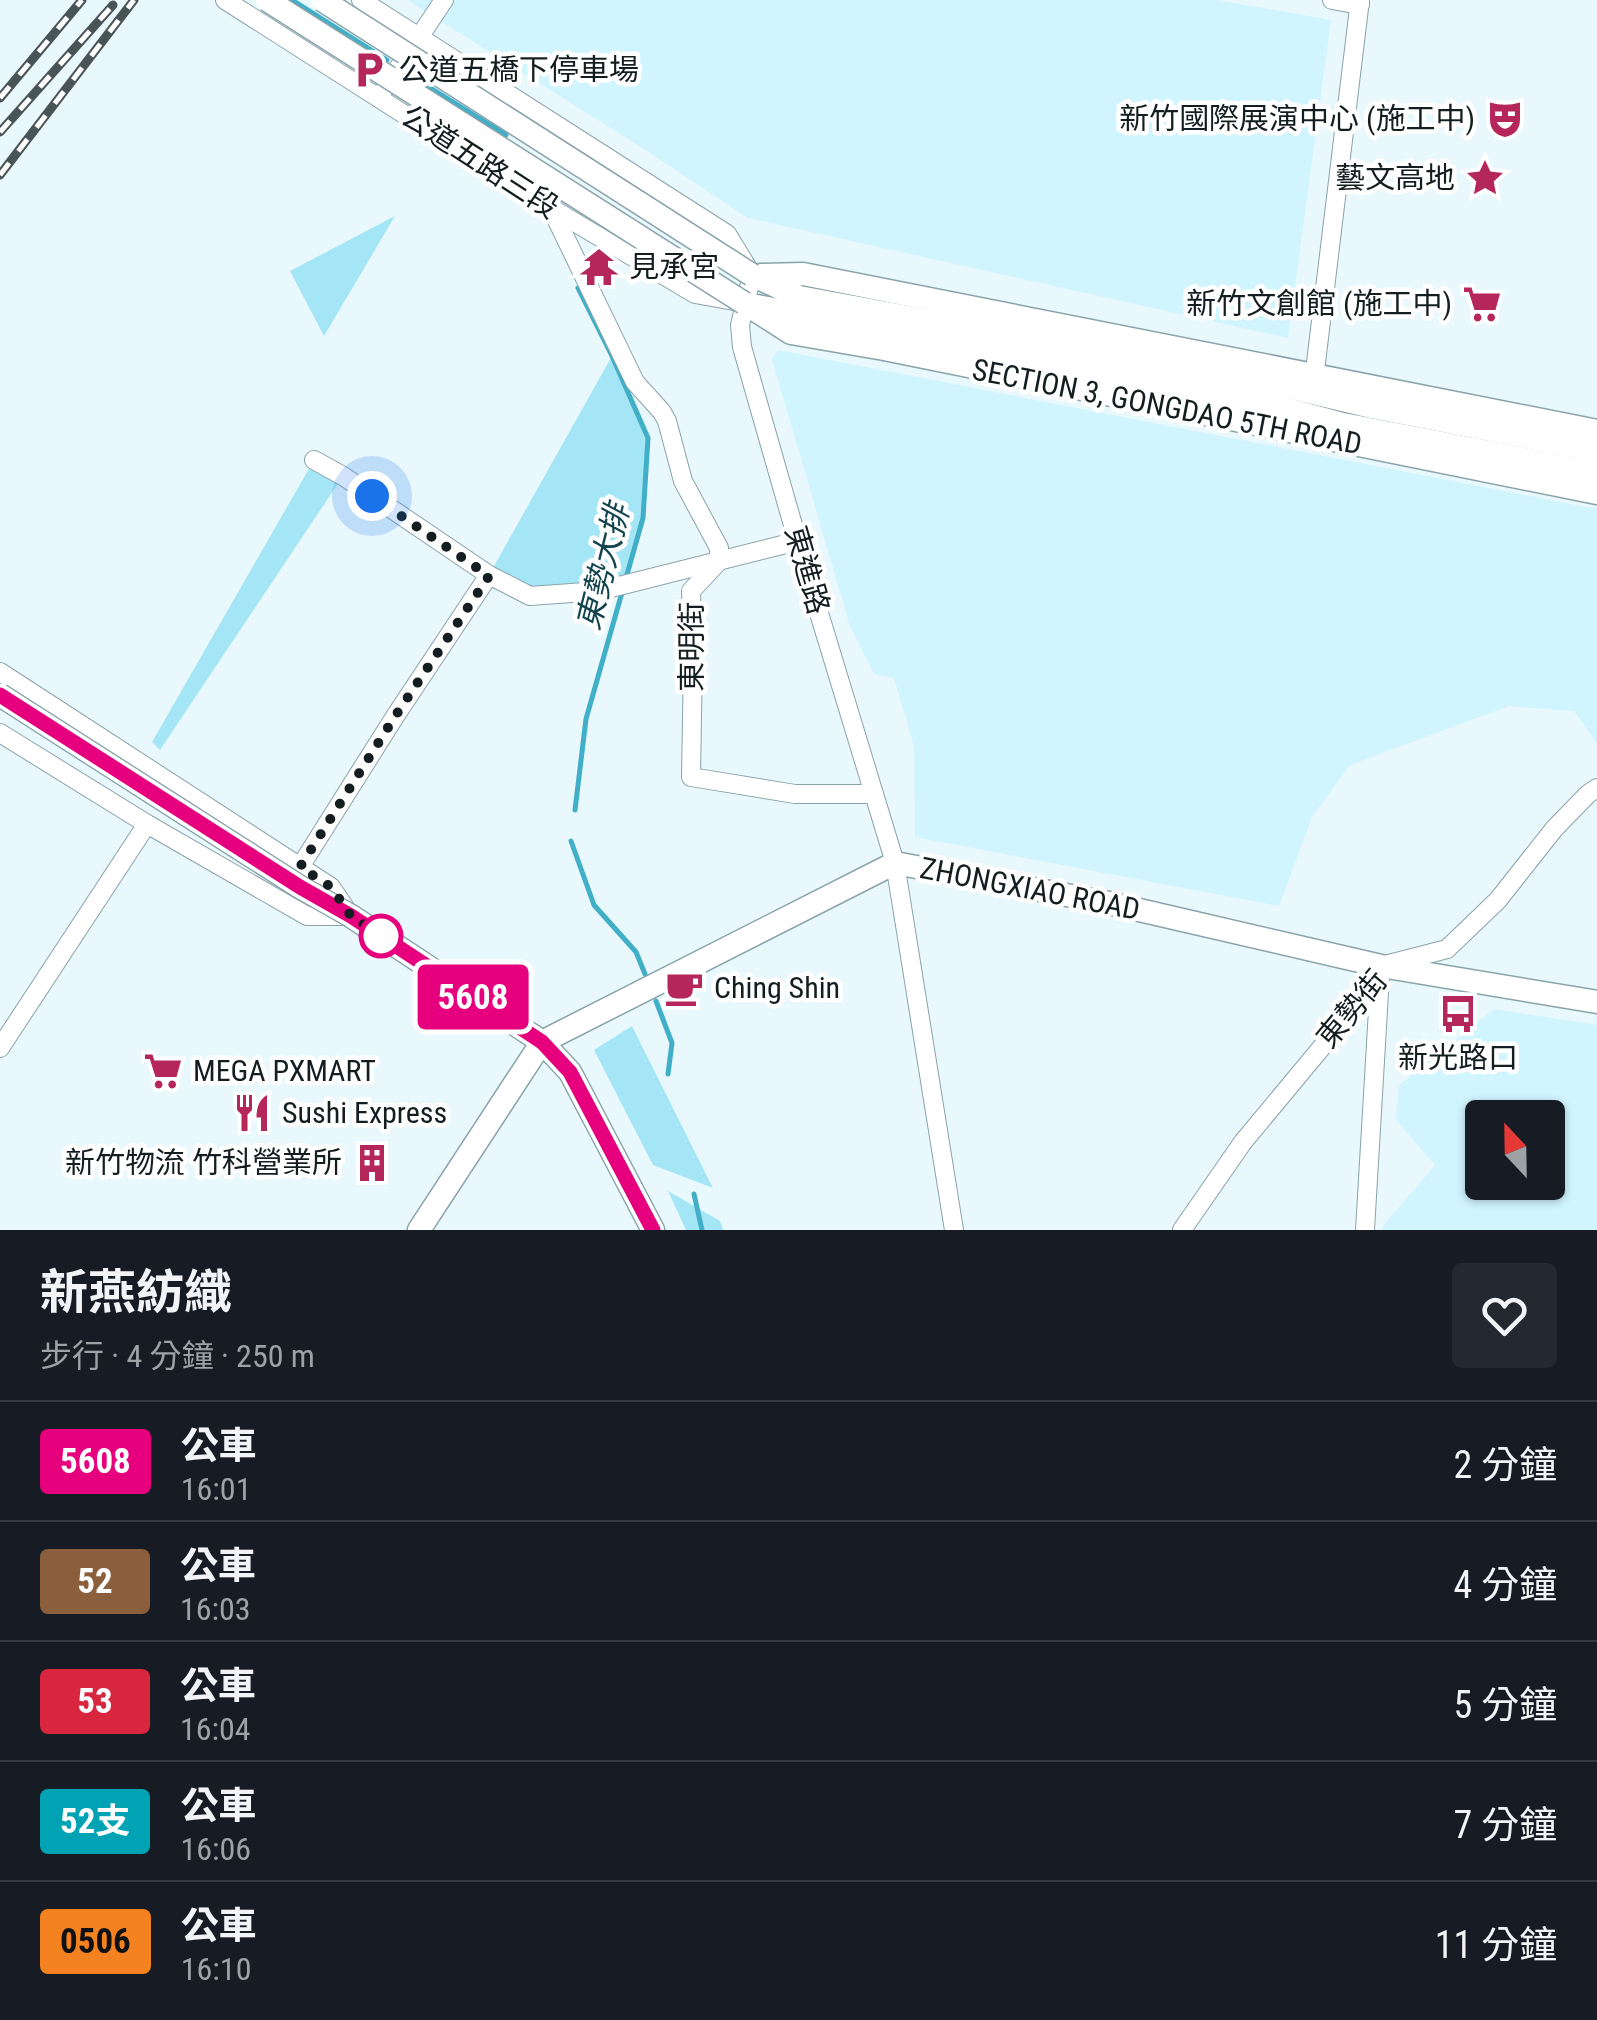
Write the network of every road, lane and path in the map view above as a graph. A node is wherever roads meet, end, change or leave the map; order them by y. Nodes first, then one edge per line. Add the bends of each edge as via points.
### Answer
1 (225, 0) edge
2 (266, 0) edge
3 (322, 0) edge
4 (361, 0) edge
5 (444, 0) edge
6 (1332, 0) edge
7 (1360, 3) edge
8 (418, 37) junction
9 (380, 97) junction
10 (551, 208) junction
11 (752, 275) junction
12 (744, 303) junction
13 (1311, 405) junction
14 (1597, 431) edge
15 (1597, 451) edge
16 (314, 460) dead end
17 (1597, 473) edge
18 (1597, 494) edge
19 (798, 541) junction
20 (719, 561) junction
21 (489, 576) junction
22 (0, 672) edge
23 (30, 691) junction
24 (0, 695) edge
25 (1, 734) edge
26 (1597, 788) edge
27 (874, 794) junction
28 (147, 824) junction
29 (895, 863) junction
30 (300, 867) junction
31 (351, 916) junction
32 (1381, 966) junction
33 (1597, 1002) edge
34 (542, 1042) junction
35 (0, 1048) edge
36 (419, 1230) edge
37 (653, 1230) edge
38 (954, 1230) edge
39 (1182, 1230) edge
40 (1365, 1230) edge

1 - 9 street, 公道五路三段
2 - 12 street, SECTION 3, GONGDAO 5TH ROAD, bridge
3 - 11 street, SECTION 3, GONGDAO 5TH ROAD, bridge
4 - 8 street
5 - 8 street
6 - 7 street
7 - 13 street
8 - 9 street
8 - 11 street via 727,234
9 - 10 street, 公道五路三段
10 - 12 street, 公道五路三段 via 695,294
10 - 20 street, 東明街 via 636,382 667,420 683,481 720,548
11 - 12 street, 東進路
11 - 13 street, SECTION 3, GONGDAO 5TH ROAD via 799,296 1072,346
12 - 13 street, SECTION 3, GONGDAO 5TH ROAD via 1280,407
12 - 19 street, 東進路 via 742,347
13 - 14 street, SECTION 3, GONGDAO 5TH ROAD
13 - 15 street, SECTION 3, GONGDAO 5TH ROAD
13 - 17 street, SECTION 3, GONGDAO 5TH ROAD
13 - 18 street, SECTION 3, GONGDAO 5TH ROAD
16 - 21 street
19 - 20 street
19 - 27 street, 東進路
20 - 21 street via 599,590 530,596
20 - 27 street, 東明街 via 691,591 692,777 795,794
21 - 30 street
22 - 23 street
23 - 25 street
23 - 30 street
24 - 31 street, bridge
25 - 28 street
26 - 32 street, 東勢街 via 1446,949
27 - 29 street, 東進路
28 - 31 street via 307,916
28 - 35 street
29 - 32 street, ZHONGXIAO ROAD via 1109,903
29 - 34 street, ZHONGXIAO ROAD
29 - 38 street
30 - 31 street via 331,887
31 - 34 street
32 - 33 street, ZHONGXIAO ROAD
32 - 39 street, 東勢街
32 - 40 street
34 - 36 street, ZHONGXIAO ROAD
34 - 37 street via 570,1072

